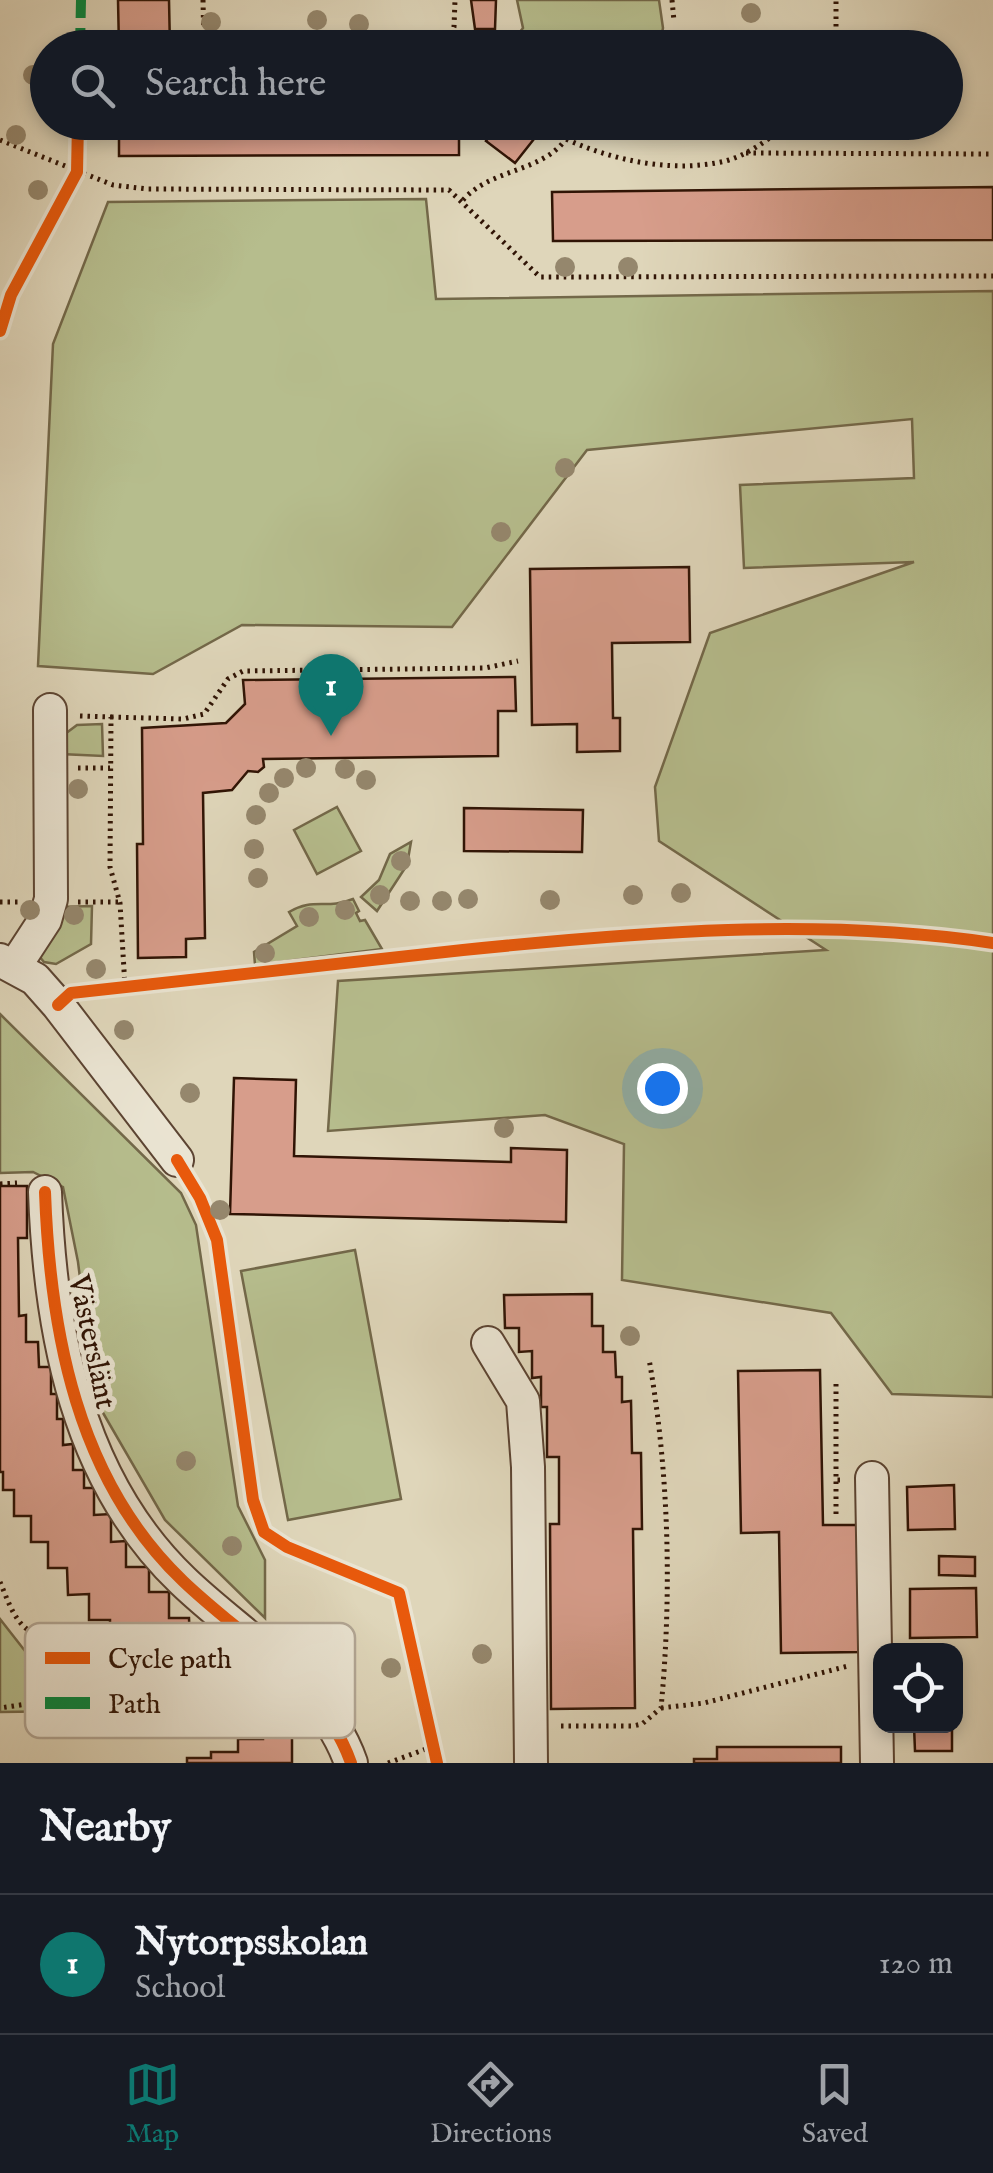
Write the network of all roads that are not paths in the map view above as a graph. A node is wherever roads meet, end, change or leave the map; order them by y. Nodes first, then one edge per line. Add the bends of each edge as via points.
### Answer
1 (50, 713) road end
2 (7, 963) edge
3 (177, 1160) dead end
4 (45, 1192) dead end
5 (488, 1343) dead end
6 (872, 1478) road end
7 (230, 1623) edge
8 (339, 1738) edge
9 (350, 1763) edge
10 (531, 1763) edge
11 (877, 1763) edge

1 - 2 street via 51,900 46,920
2 - 3 street via 58,1004
4 - 7 street, Västerslänt via 52,1284 84,1430 146,1544
5 - 10 street via 522,1402
6 - 11 street
8 - 9 street, Västerslänt

